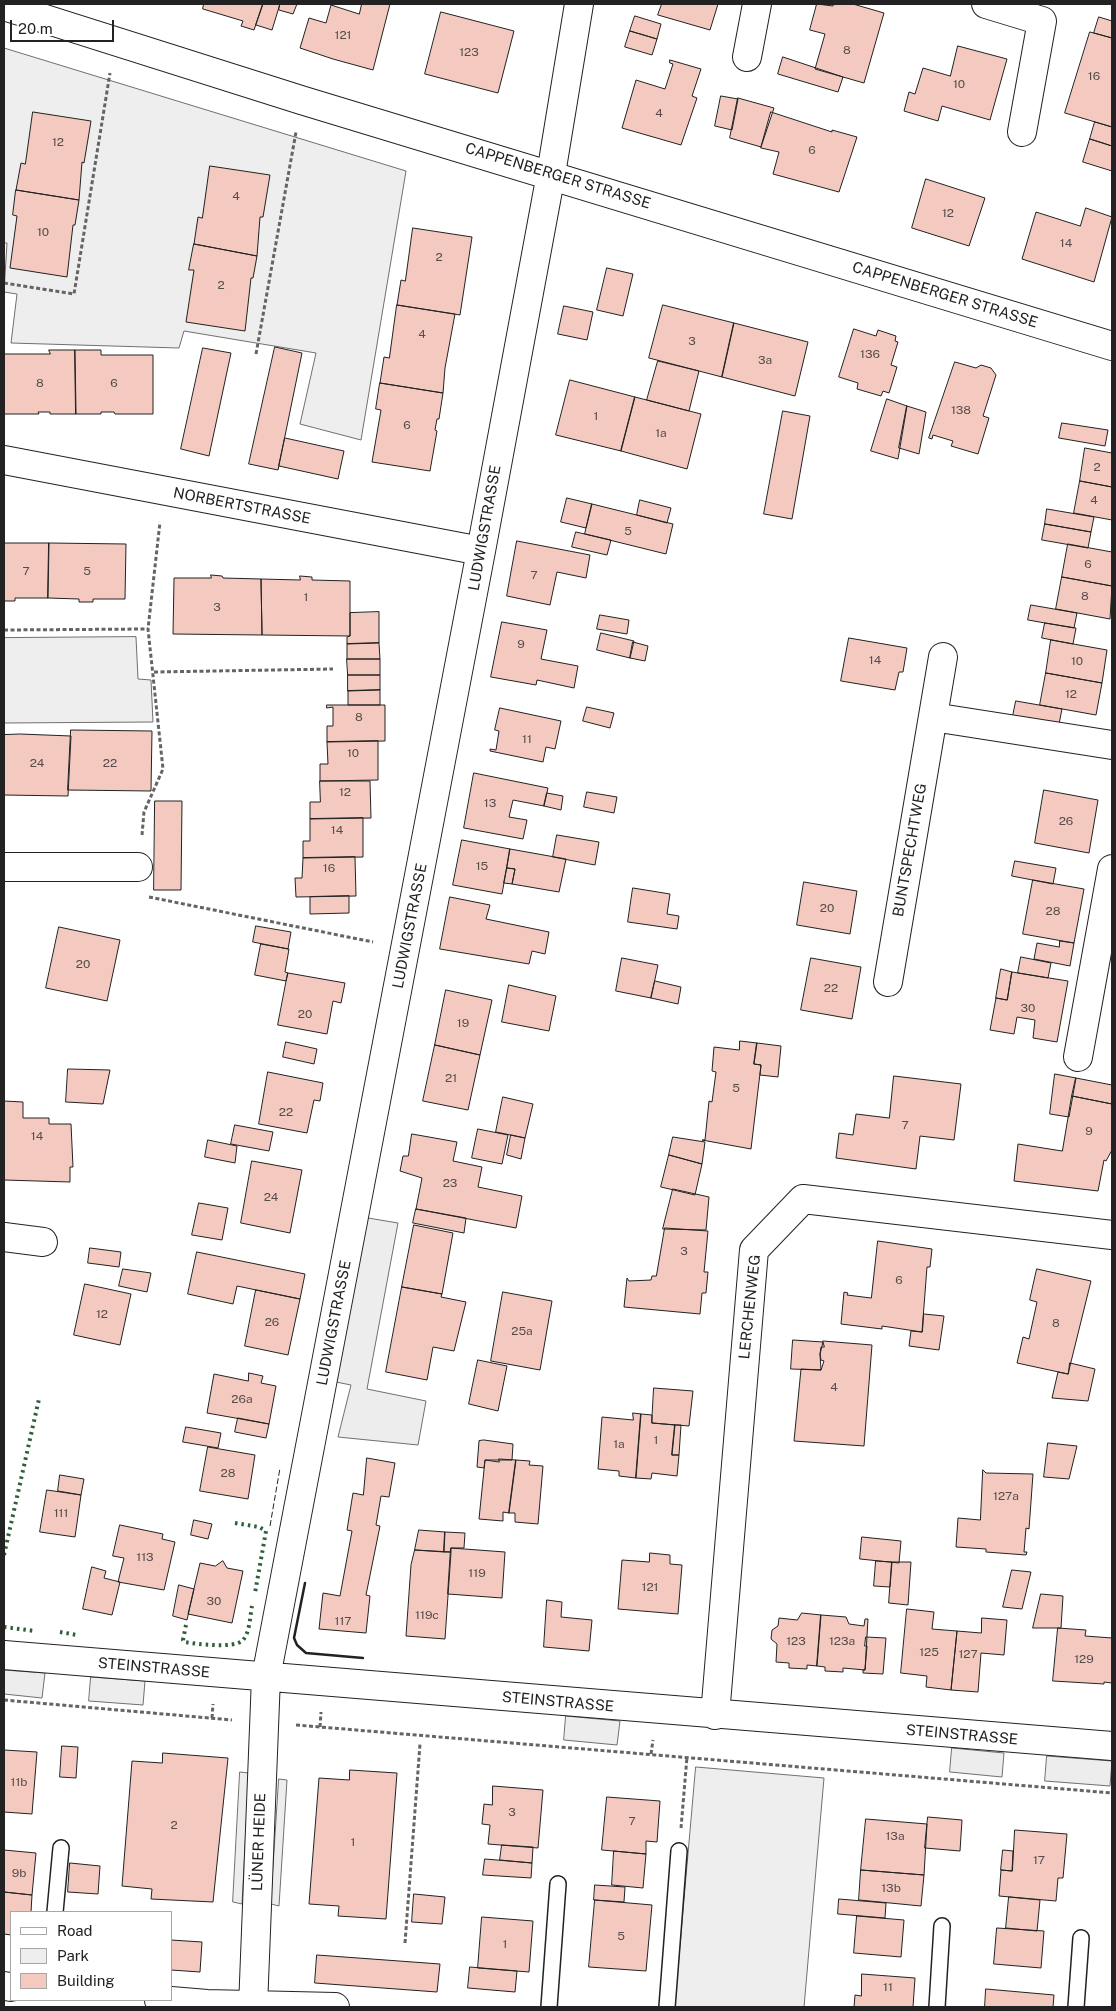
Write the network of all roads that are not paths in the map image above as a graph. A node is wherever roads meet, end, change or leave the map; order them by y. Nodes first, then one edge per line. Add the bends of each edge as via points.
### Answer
1 (578, 4) edge
2 (757, 4) edge
3 (986, 4) edge
4 (4, 6) edge
5 (747, 57) dead end
6 (1022, 132) dead end
7 (551, 174) junction
8 (1112, 346) edge
9 (4, 460) edge
10 (481, 551) junction
11 (943, 657) dead end
12 (933, 717) junction
13 (1112, 745) edge
14 (4, 867) edge
15 (138, 867) road end
16 (1112, 869) edge
17 (888, 982) dead end
18 (1078, 1057) dead end
19 (1112, 1236) edge
20 (4, 1237) edge
21 (43, 1242) dead end
22 (4, 1655) edge
23 (266, 1677) junction
24 (715, 1715) junction
25 (1112, 1746) edge
26 (61, 1848) dead end
27 (679, 1851) road end
28 (558, 1884) dead end
29 (55, 1911) edge
30 (942, 1926) dead end
31 (1081, 1938) dead end
32 (171, 2001) edge
33 (253, 2005) edge
34 (335, 2007) edge
35 (549, 2007) edge
36 (667, 2007) edge
37 (937, 2007) edge
38 (1076, 2007) edge

1 - 7 street, LUDWIGSTRASSE
2 - 5 street
3 - 6 street via 1042,21
4 - 7 street, CAPPENBERGER STRASSE
7 - 8 street, CAPPENBERGER STRASSE
7 - 10 street, LUDWIGSTRASSE
9 - 10 street, NORBERTSTRASSE
10 - 23 street, LUDWIGSTRASSE
11 - 12 street, BUNTSPECHTWEG
12 - 13 street
12 - 17 street, BUNTSPECHTWEG
14 - 15 street
16 - 18 street
19 - 24 street, LERCHENWEG via 802,1199 754,1250
20 - 21 street
22 - 23 street, STEINSTRASSE
23 - 24 street, STEINSTRASSE
23 - 33 street, LÜNER HEIDE
24 - 25 street, STEINSTRASSE
26 - 29 lane
27 - 36 lane
28 - 35 lane
30 - 37 lane
31 - 38 lane
32 - 33 street
33 - 34 street

